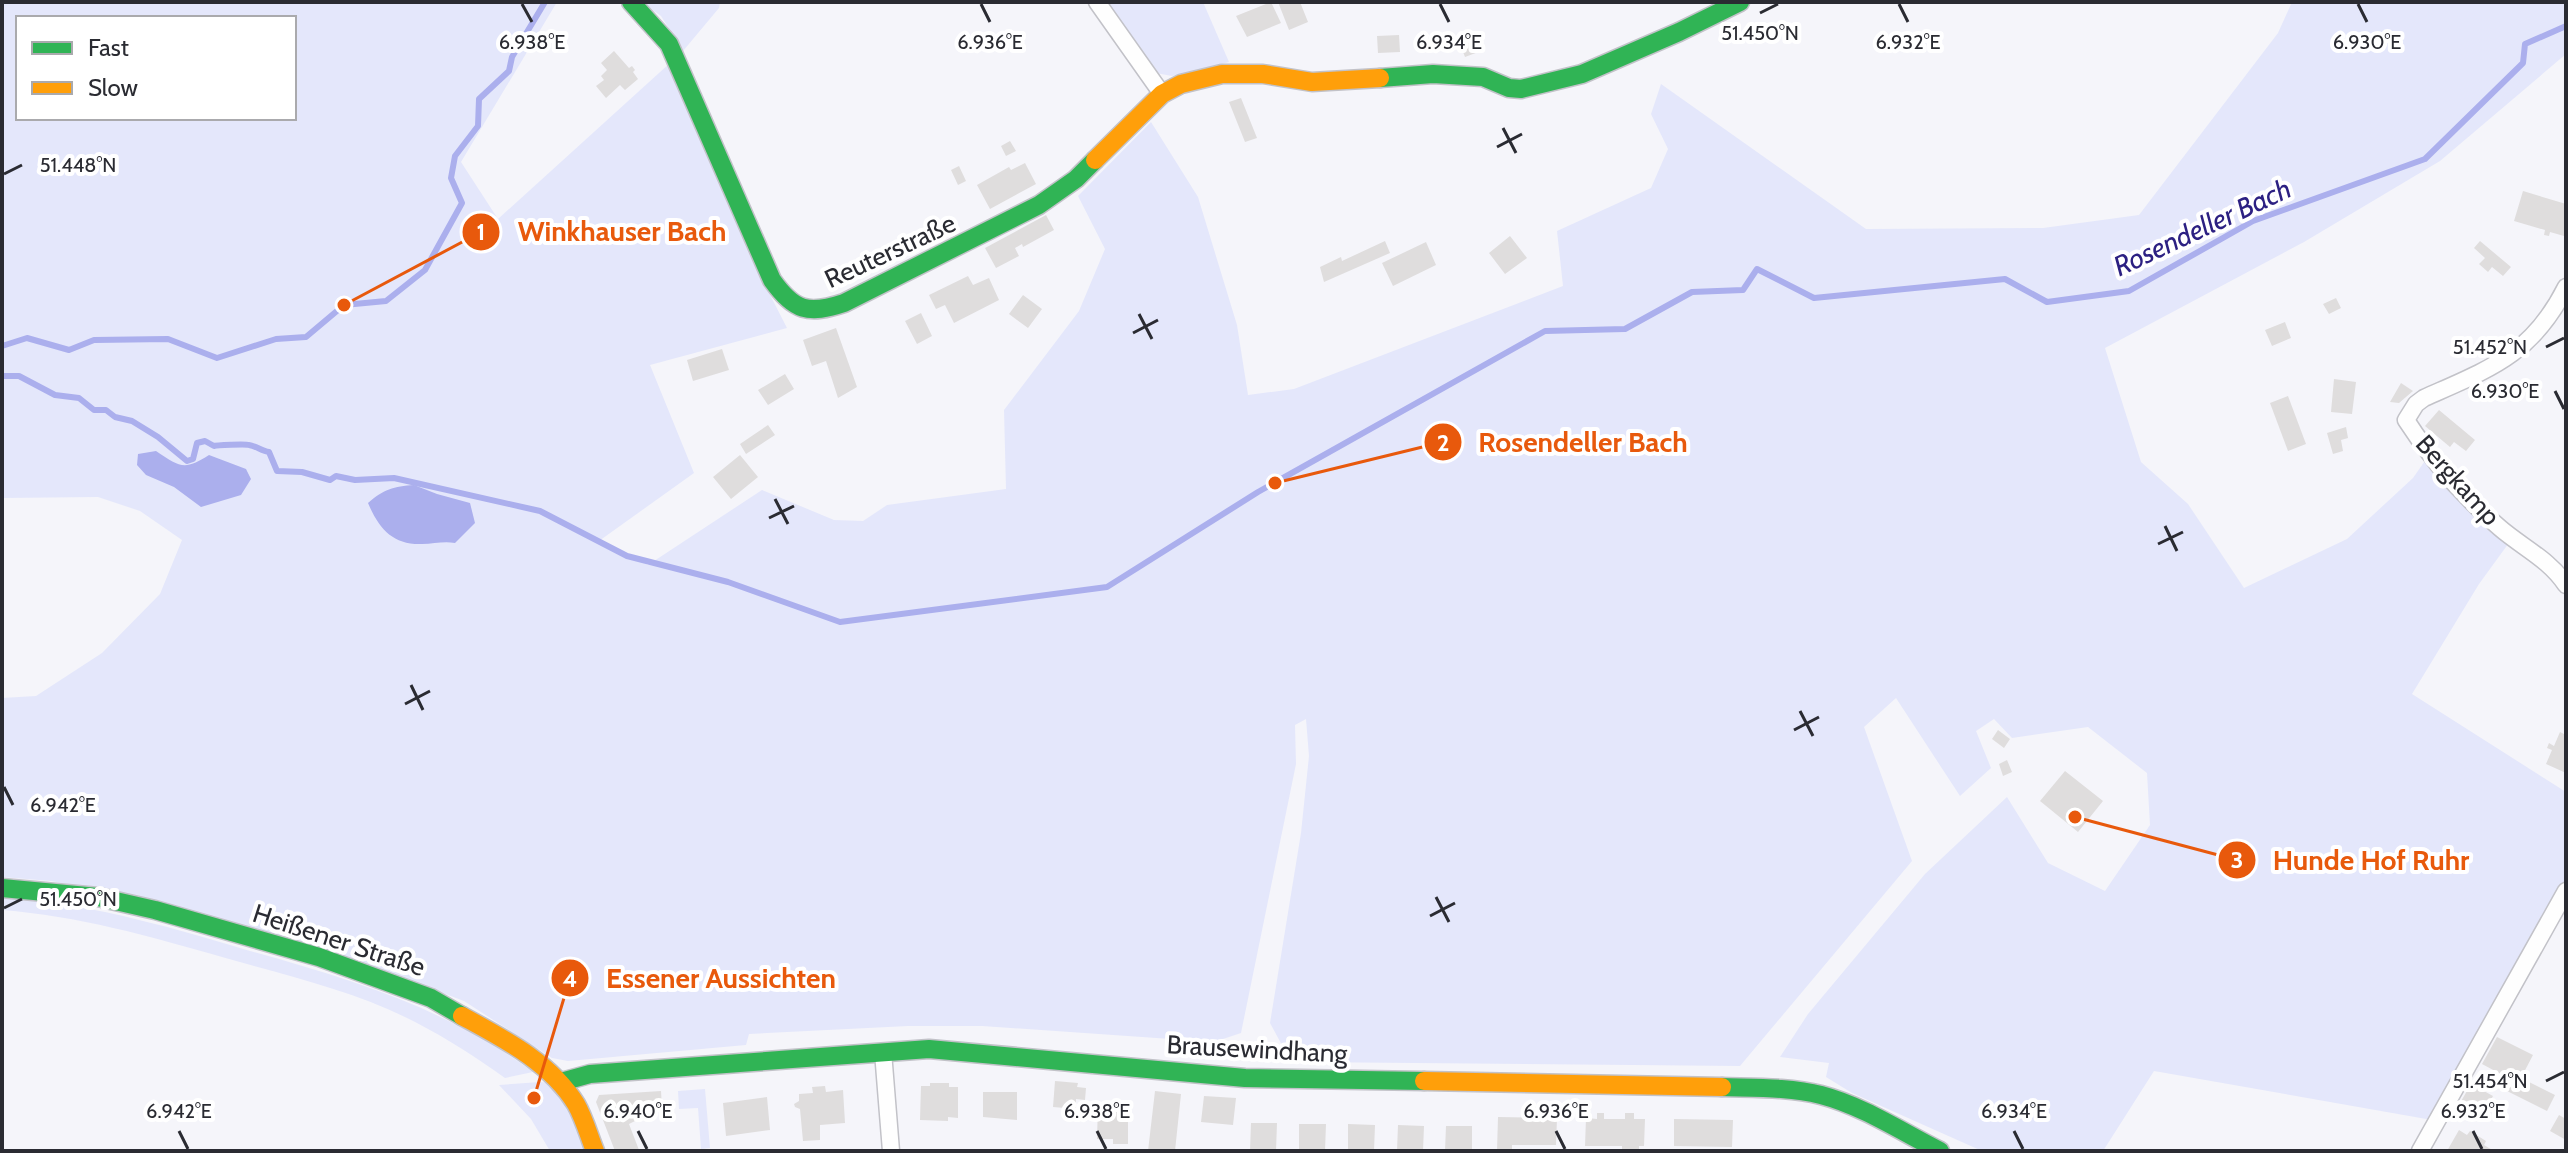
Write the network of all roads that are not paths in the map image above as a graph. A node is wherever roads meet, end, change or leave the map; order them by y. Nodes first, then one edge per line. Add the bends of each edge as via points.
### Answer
1 (631, 2) edge
2 (1097, 2) edge
3 (1740, 2) edge
4 (1162, 94) junction
5 (2566, 287) edge
6 (2566, 585) edge
7 (2, 888) edge
8 (2566, 891) edge
9 (883, 1052) junction
10 (561, 1082) junction
11 (595, 1151) edge
12 (891, 1151) edge
13 (1940, 1151) edge
14 (2420, 1151) edge

1 - 4 street, Reuterstraße via 669,44 772,280 788,302 812,312 844,303 1039,205 1076,179
2 - 4 street
3 - 4 street, Reuterstraße via 1582,74 1521,89 1483,77 1433,74 1312,82 1222,74
5 - 6 street, Bergkamp via 2540,328 2513,353 2480,375 2424,398 2406,420 2469,498
7 - 10 street, Heißener Straße via 112,900 319,957 460,1012
8 - 14 street
9 - 10 street, Brausewindhang via 590,1074
9 - 12 street
9 - 13 street, Brausewindhang via 978,1052 1245,1078 1786,1090 1854,1107
10 - 11 street, Heißener Straße

